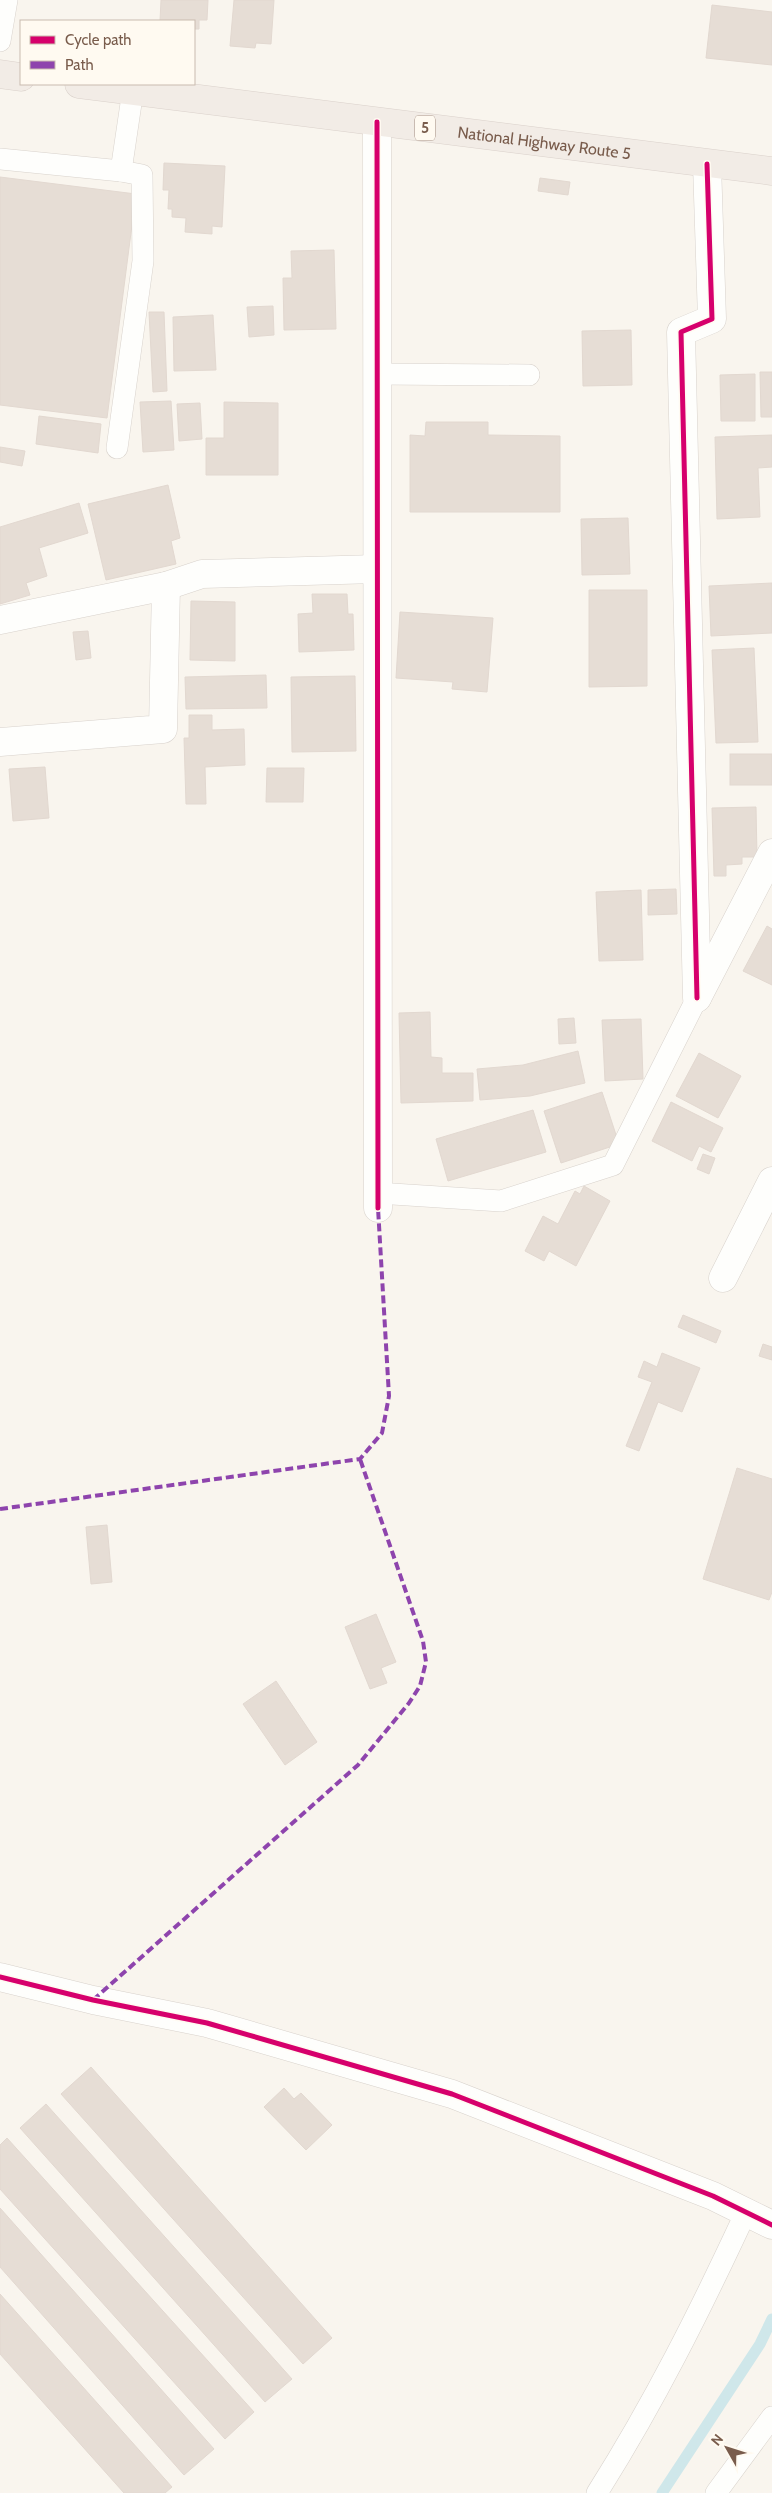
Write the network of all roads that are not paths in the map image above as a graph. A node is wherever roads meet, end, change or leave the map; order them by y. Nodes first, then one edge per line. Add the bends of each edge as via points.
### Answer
1 (7, 0) edge
2 (0, 42) edge
3 (0, 74) edge
4 (20, 76) edge
5 (88, 85) edge
6 (132, 90) junction
7 (376, 122) junction
8 (0, 159) edge
9 (707, 164) junction
10 (121, 171) junction
11 (772, 171) edge
12 (376, 374) junction
13 (529, 375) dead end
14 (117, 448) dead end
15 (376, 569) junction
16 (166, 586) junction
17 (0, 620) edge
18 (0, 742) edge
19 (772, 853) edge
20 (697, 998) junction
21 (772, 1181) edge
22 (378, 1200) joint
23 (723, 1278) dead end
24 (0, 1977) edge
25 (762, 2220) edge
26 (772, 2417) edge
27 (597, 2493) edge
28 (716, 2493) edge

1 - 2 lane
3 - 4 highway
5 - 6 highway, National Highway Route 5 / 5
6 - 7 highway, National Highway Route 5 / 5
6 - 10 lane
7 - 9 highway, National Highway Route 5 / 5
7 - 12 street
8 - 10 lane
9 - 11 highway, National Highway Route 5 / 5
9 - 20 street via 712,319 681,332
10 - 14 lane via 142,176 143,261
12 - 13 lane
12 - 15 street
15 - 16 street via 202,574
15 - 22 street
16 - 17 street
16 - 18 street via 163,729
19 - 20 street
20 - 22 lane via 613,1165 501,1201
21 - 23 street
24 - 25 street via 207,2024 452,2094 713,2196
25 - 27 lane via 700,2310 633,2437
26 - 28 lane

